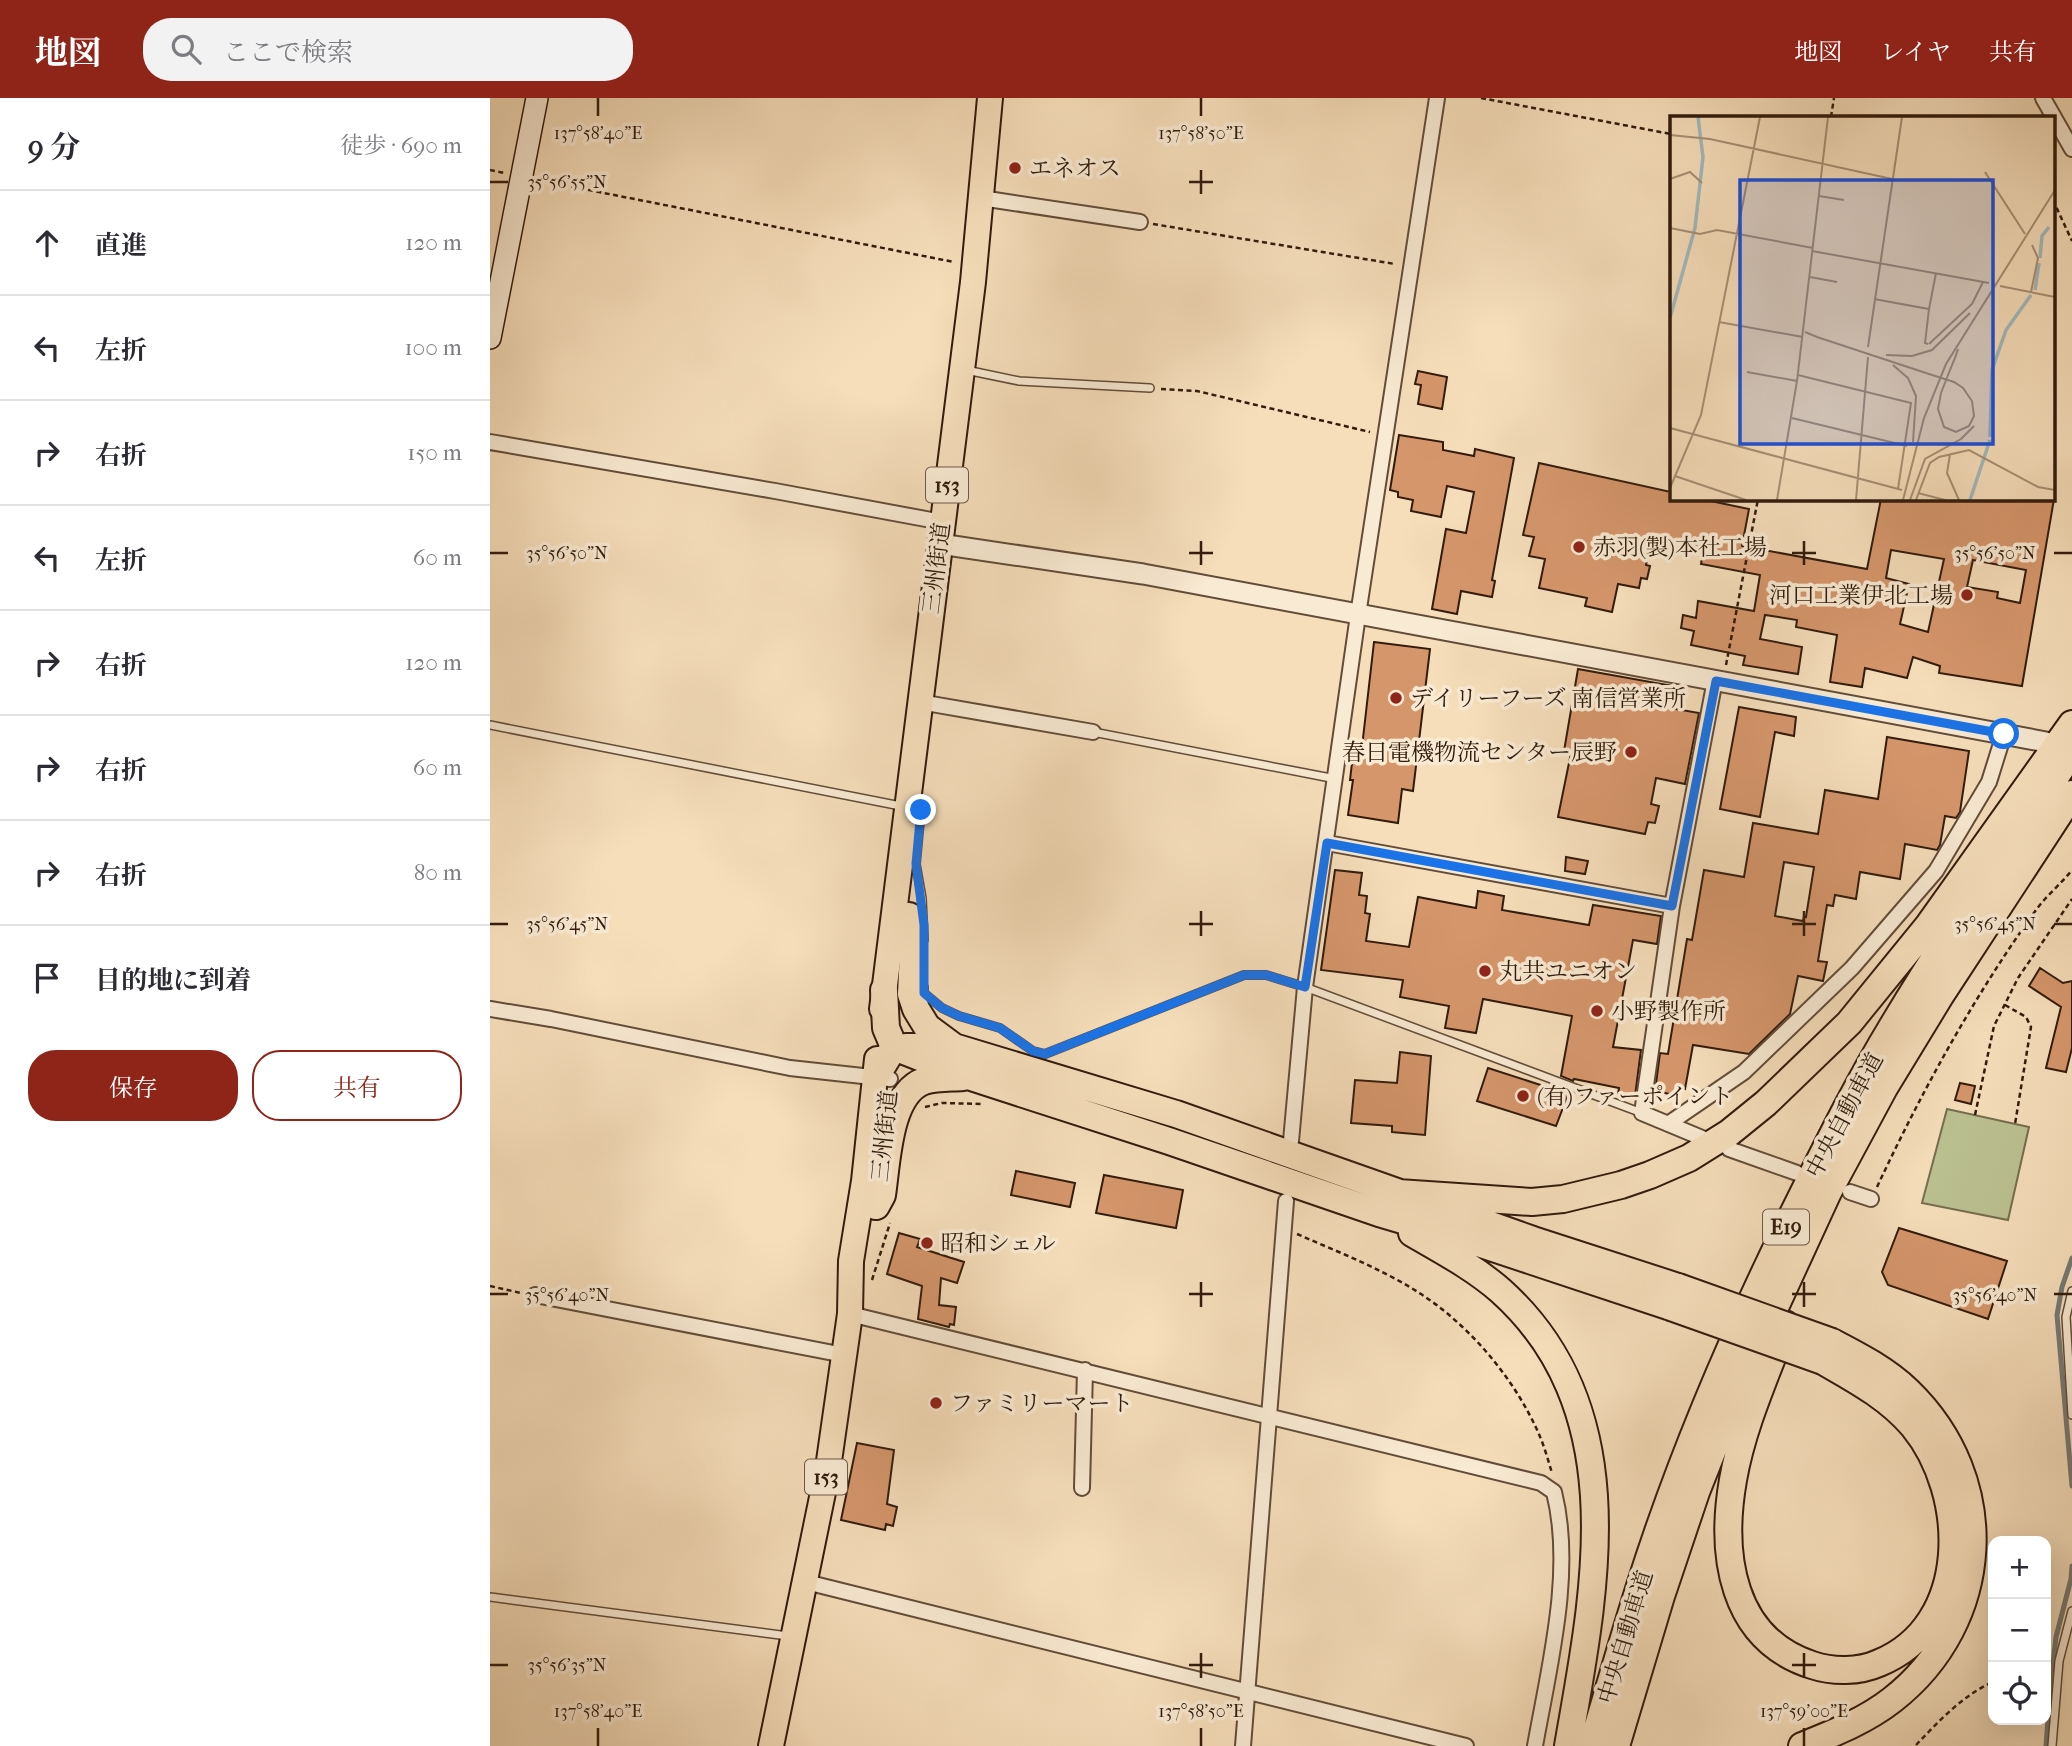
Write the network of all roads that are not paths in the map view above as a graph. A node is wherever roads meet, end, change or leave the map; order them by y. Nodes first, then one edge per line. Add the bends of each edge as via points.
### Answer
1 (537, 98) edge
2 (990, 98) edge
3 (1437, 98) edge
4 (2043, 98) edge
5 (2053, 116) edge
6 (2054, 117) edge
7 (2072, 149) edge
8 (981, 198) junction
9 (1140, 222) road end
10 (490, 338) edge
11 (962, 369) junction
12 (1150, 388) road end
13 (490, 442) edge
14 (941, 533) junction
15 (1358, 615) junction
16 (1719, 681) junction
17 (920, 702) junction
18 (490, 724) edge
19 (2072, 724) edge
20 (1093, 732) joint
21 (2004, 734) junction
22 (2046, 742) dead end
23 (2072, 752) edge
24 (1336, 779) junction
25 (2072, 794) edge
26 (908, 807) junction
27 (1327, 843) junction
28 (900, 872) junction
29 (1672, 906) junction
30 (909, 916) junction
31 (924, 952) dead end
32 (924, 979) dead end
33 (1305, 987) junction
34 (884, 990) junction
35 (490, 1009) edge
36 (894, 1047) junction
37 (954, 1047) junction
38 (968, 1076) junction
39 (883, 1078) junction
40 (1642, 1113) junction
41 (1668, 1124) junction
42 (1702, 1138) dead end
43 (1291, 1140) dead end
44 (1729, 1149) dead end
45 (1850, 1149) junction
46 (1797, 1172) dead end
47 (1850, 1192) dead end
48 (1398, 1193) junction
49 (1871, 1199) road end
50 (1286, 1201) dead end
51 (876, 1206) junction
52 (1378, 1213) junction
53 (2072, 1291) edge
54 (535, 1295) road end
55 (1675, 1297) junction
56 (850, 1314) junction
57 (1828, 1351) junction
58 (844, 1355) junction
59 (1085, 1370) junction
60 (1269, 1415) junction
61 (2072, 1415) edge
62 (1082, 1488) dead end
63 (806, 1582) junction
64 (490, 1597) edge
65 (2072, 1611) edge
66 (794, 1637) junction
67 (1247, 1692) junction
68 (771, 1746) edge
69 (1242, 1746) edge
70 (1466, 1746) edge
71 (1535, 1746) edge
72 (1568, 1746) edge
73 (1592, 1746) edge
74 (1616, 1746) edge
75 (1802, 1746) edge
76 (2052, 1746) edge

1 - 10 main road
2 - 8 highway, 三州街道 / 153
3 - 15 street
4 - 5 street
6 - 7 street
8 - 9 street
8 - 11 highway, 三州街道 / 153
11 - 12 lane via 1019,381
11 - 14 highway, 三州街道 / 153
13 - 14 street via 775,491
14 - 15 street
14 - 17 highway, 三州街道 / 153
15 - 16 street
15 - 24 street
16 - 21 street
16 - 29 street
17 - 20 street
17 - 26 highway, 三州街道 / 153
18 - 26 lane
19 - 48 highway via 1928,926 1849,1023 1729,1133 1650,1175 1563,1199 1532,1202
20 - 24 lane
21 - 22 street
21 - 41 street via 1989,782 1936,871 1852,968 1744,1072
23 - 73 highway, 中央自動車道 / E19 via 1892,1028 1775,1249 1675,1485
24 - 27 street
25 - 45 highway, 中央自動車道 / E19 via 1940,996
26 - 28 highway, 三州街道 / 153
26 - 31 lane via 921,810 916,864
27 - 29 street
27 - 33 street
28 - 30 highway, 三州街道 / 153
28 - 34 highway, 三州街道 / 153
29 - 40 street
30 - 36 highway, 三州街道 / 153
30 - 37 highway via 911,994 916,1009 927,1027
32 - 33 lane via 924,993 942,1008 1000,1028 1045,1054 1244,975 1266,975
33 - 40 lane
33 - 43 street
34 - 36 highway via 886,1028
34 - 39 highway, 三州街道 / 153
35 - 39 street via 790,1068
36 - 37 highway
36 - 38 highway
36 - 39 highway
37 - 48 highway via 1176,1114
38 - 51 highway via 923,1081 897,1108 882,1195
38 - 52 highway
39 - 51 highway, 三州街道 / 153
39 - 56 highway, 三州街道 / 153 via 850,1262
40 - 41 street
41 - 42 street
44 - 46 street
45 - 57 highway via 1833,1208 1747,1426 1733,1479 1728,1531 1736,1593 1765,1639 1793,1658 1822,1668 1858,1669 1894,1655 1926,1628 1947,1585 1953,1545 1951,1518 1941,1475 1914,1427
45 - 74 highway, 中央自動車道 / E19 via 1735,1394 1696,1492
47 - 49 street
48 - 55 highway
50 - 60 street
51 - 56 highway, 三州街道 / 153
52 - 55 highway
52 - 72 highway via 1476,1271 1502,1292 1554,1355 1580,1412 1590,1447 1596,1520 1592,1598
53 - 61 lane via 2066,1317
54 - 58 street
55 - 57 highway, bridge
56 - 58 highway, 三州街道 / 153
56 - 59 street
57 - 75 highway via 1871,1363 1907,1390 1930,1415 1962,1471 1970,1499 1973,1552 1958,1616 1926,1668 1866,1719
58 - 63 highway, 三州街道 / 153
59 - 60 street
59 - 62 street
60 - 67 street
60 - 71 street via 1541,1483 1554,1492 1560,1576
63 - 66 highway, 三州街道 / 153
63 - 67 street
64 - 66 lane
65 - 76 lane via 2059,1661
66 - 68 highway, 三州街道 / 153
67 - 69 street
67 - 70 street

